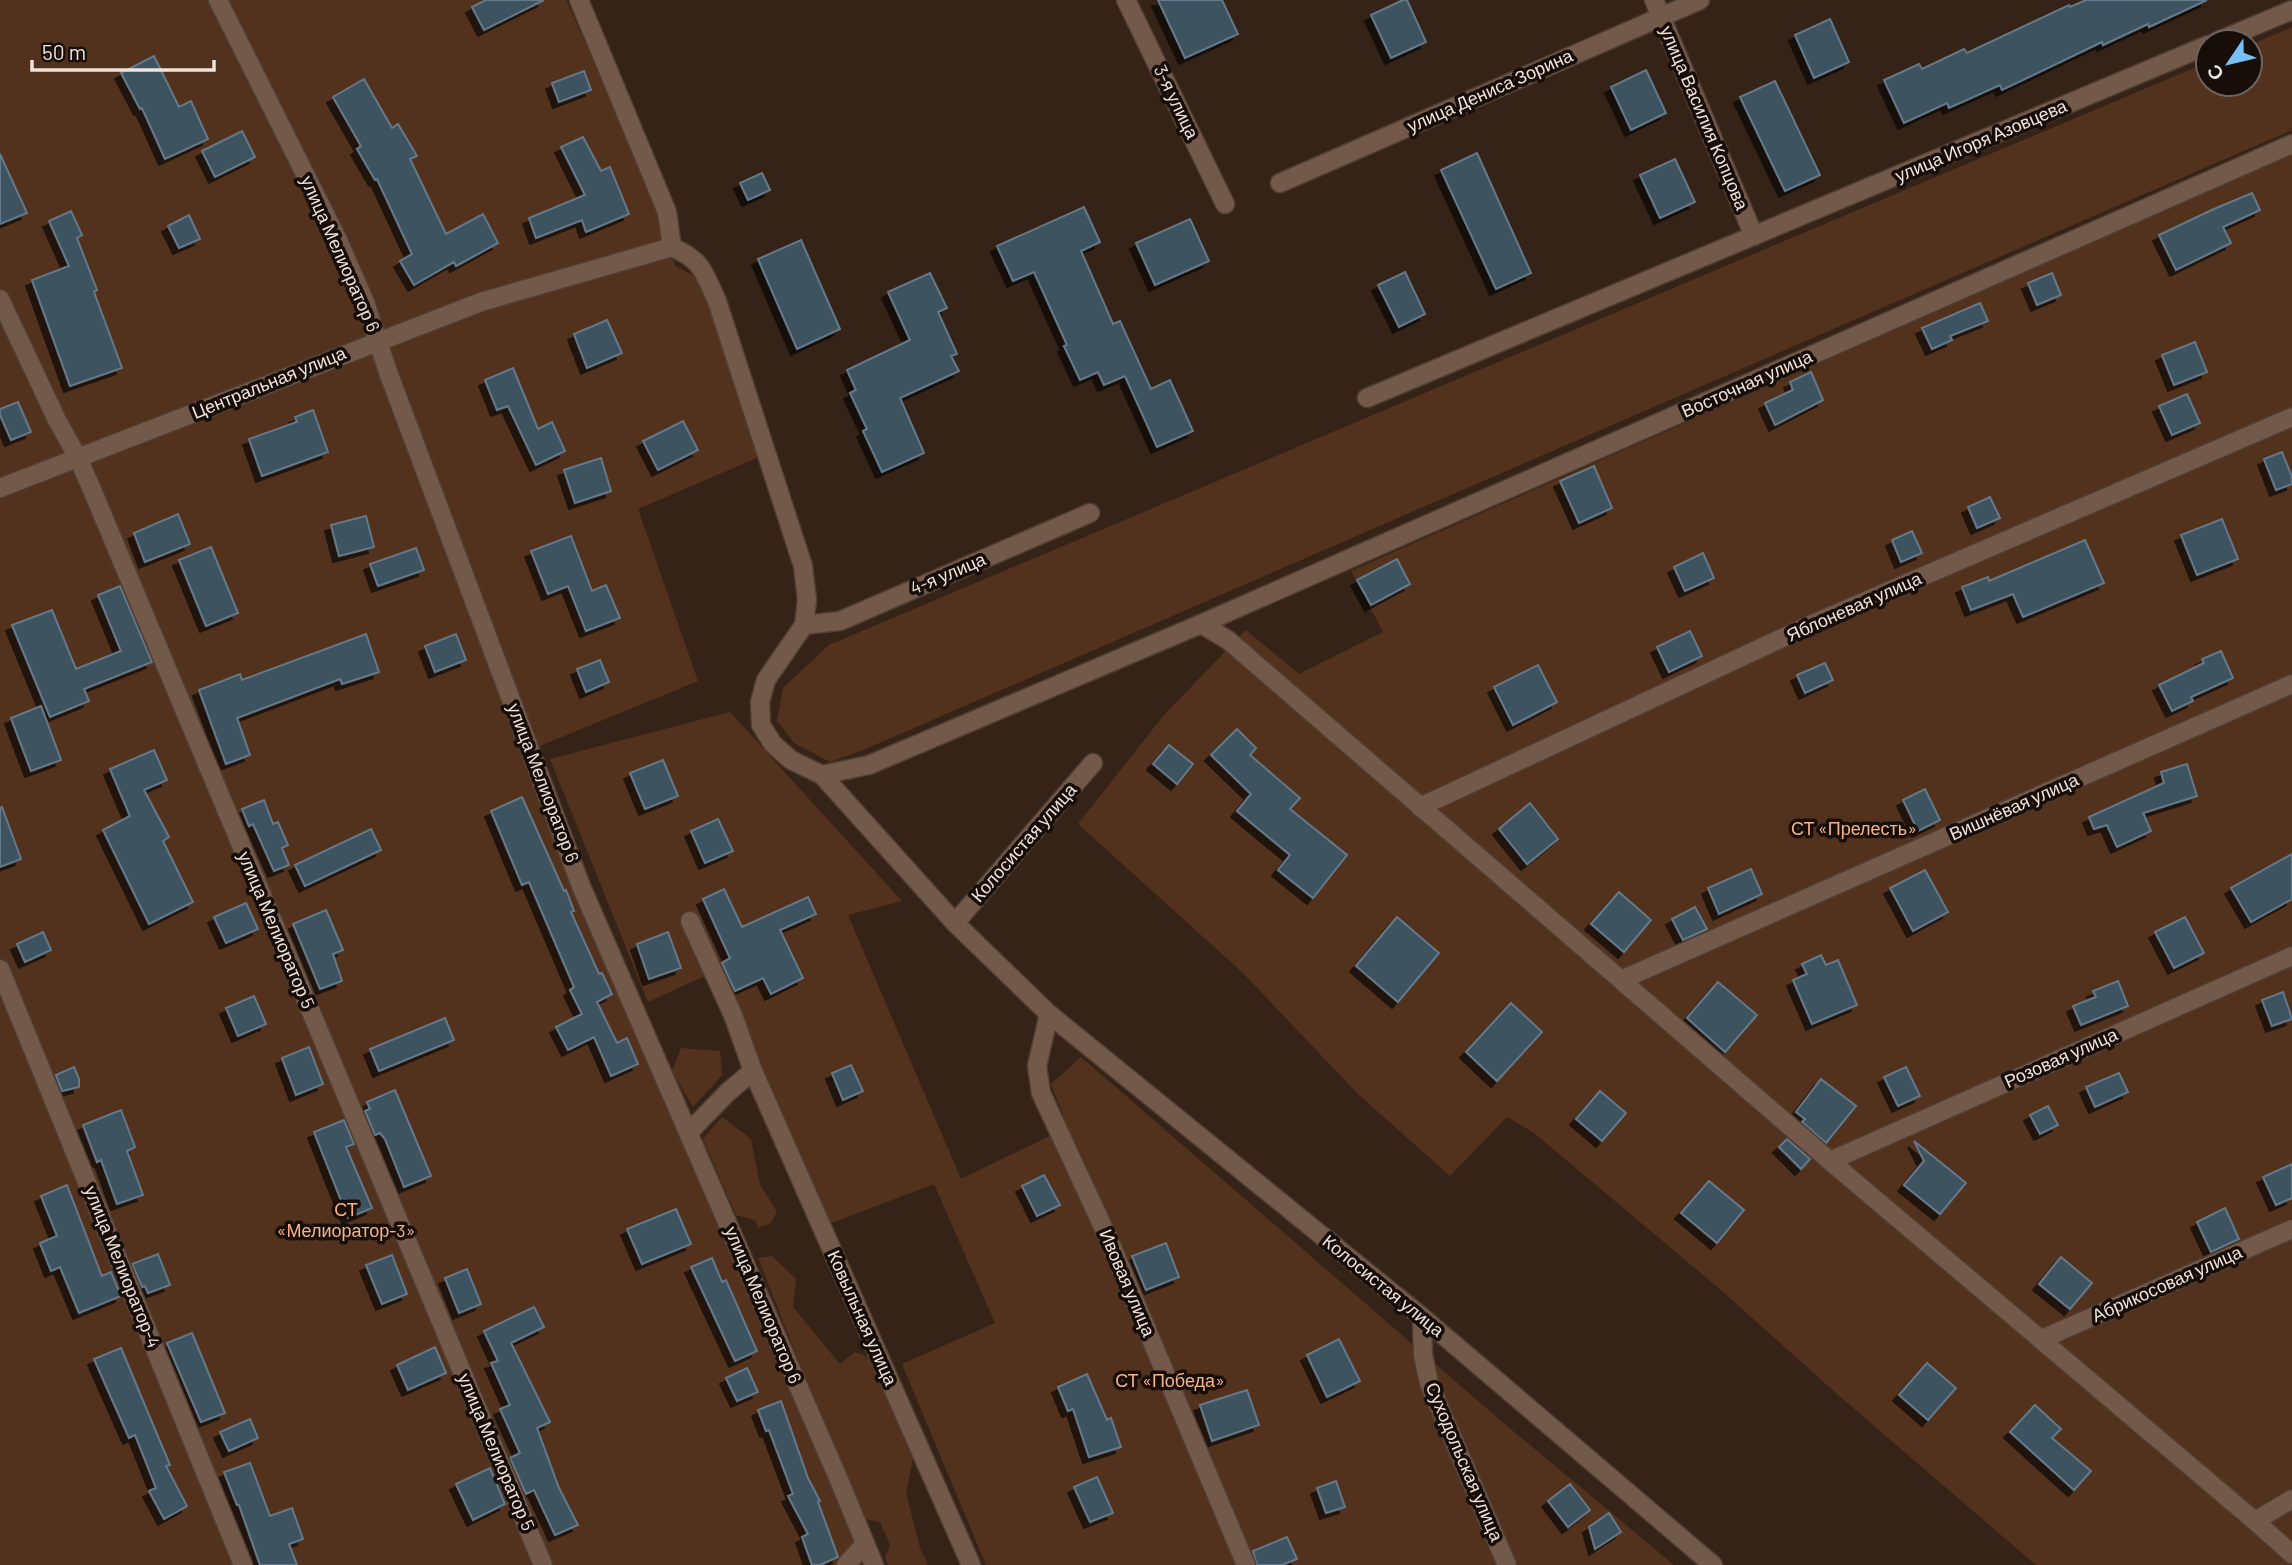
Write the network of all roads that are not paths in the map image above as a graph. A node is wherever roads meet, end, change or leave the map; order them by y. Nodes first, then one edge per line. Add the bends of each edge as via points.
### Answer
1 (218, 0) edge
2 (579, 0) edge
3 (1126, 0) edge
4 (1700, 0) edge
5 (1657, 8) edge
6 (2292, 10) edge
7 (2249, 28) edge
8 (2194, 51) edge
9 (2292, 144) edge
10 (1280, 183) dead end
11 (1225, 204) dead end
12 (1754, 236) junction
13 (672, 247) junction
14 (0, 299) edge
15 (378, 340) junction
16 (1367, 398) dead end
17 (2292, 417) edge
18 (78, 458) junction
19 (0, 488) edge
20 (1090, 513) dead end
21 (1201, 624) junction
22 (804, 625) junction
23 (2292, 684) edge
24 (1094, 763) dead end
25 (822, 775) junction
26 (1420, 807) junction
27 (690, 921) dead end
28 (955, 923) junction
29 (2292, 956) edge
30 (0, 969) edge
31 (1621, 980) junction
32 (1042, 1008) junction
33 (753, 1071) junction
34 (688, 1133) junction
35 (1830, 1161) junction
36 (2292, 1229) edge
37 (1422, 1317) junction
38 (2042, 1339) junction
39 (2292, 1499) edge
40 (2255, 1521) junction
41 (865, 1544) junction
42 (2292, 1554) edge
43 (243, 1565) edge
44 (543, 1565) edge
45 (846, 1565) edge
46 (874, 1565) edge
47 (971, 1565) edge
48 (1246, 1565) edge
49 (1507, 1565) edge
50 (1713, 1565) edge

1 - 15 street, улица Мелиоратор 6 via 338,240
2 - 13 street via 667,212
3 - 11 street, 3-я улица
4 - 5 street, улица Дениса Зорина
5 - 10 street, улица Дениса Зорина
5 - 12 street, улица Василия Копцова
6 - 7 street
8 - 12 street, улица Игоря Азовцева
9 - 21 street, Восточная улица
12 - 16 street, улица Игоря Азовцева
13 - 15 street, Центральная улица via 481,302
13 - 22 street via 693,257 716,300 803,566
14 - 18 street, улица Мелиоратор 5
15 - 18 street, Центральная улица
15 - 34 street, улица Мелиоратор 6 via 581,886
17 - 26 street, Яблоневая улица via 1810,625
18 - 19 street, Центральная улица
18 - 44 street, улица Мелиоратор 5
20 - 22 street, 4-я улица via 840,621
21 - 25 street, Восточная улица via 869,765
21 - 26 street via 1228,640
22 - 25 street via 766,680 760,702 761,725 791,760
23 - 31 street, Вишнёвая улица
24 - 28 street, Колосистая улица
25 - 28 street, Колосистая улица
26 - 31 street
27 - 33 street, Ковыльная улица
28 - 32 street, Колосистая улица
29 - 35 street, Розовая улица
30 - 43 street, улица Мелиоратор-4
31 - 35 street
32 - 37 street, Колосистая улица
32 - 48 street, Ивовая улица via 1037,1066 1041,1093 1110,1242
33 - 34 street
33 - 47 street, Ковыльная улица
34 - 41 street, улица Мелиоратор 6
35 - 38 street
36 - 38 street, Абрикосовая улица
37 - 49 street, Суходольская улица via 1429,1383
37 - 50 street, Колосистая улица
38 - 40 street
39 - 40 street
40 - 42 street
41 - 45 street
41 - 46 street, улица Мелиоратор 6

